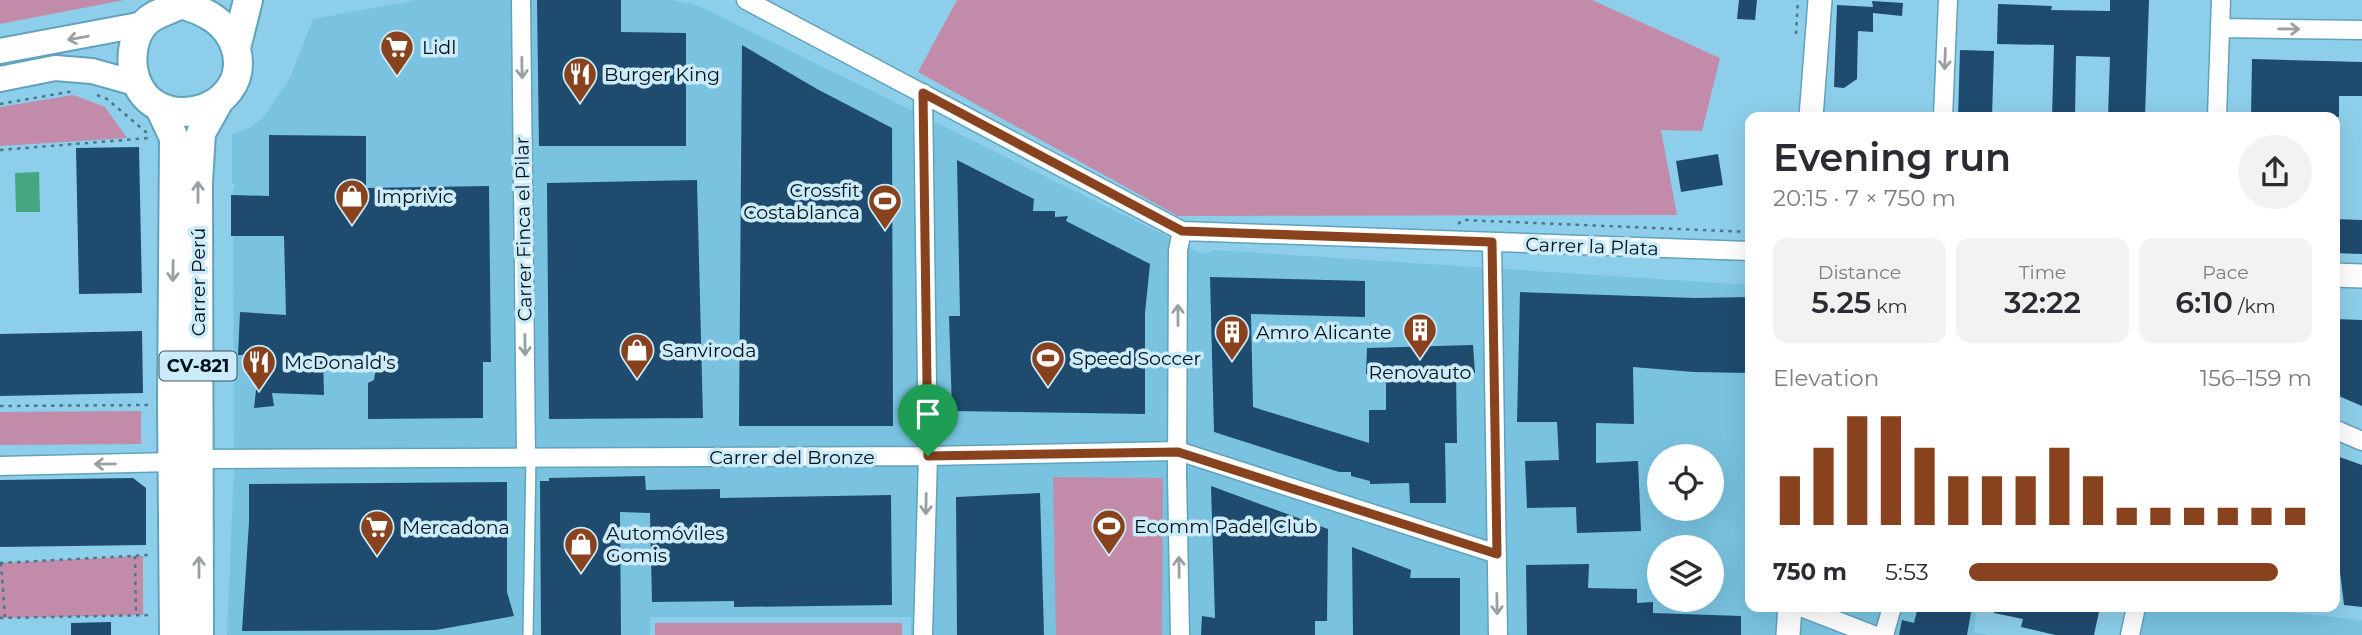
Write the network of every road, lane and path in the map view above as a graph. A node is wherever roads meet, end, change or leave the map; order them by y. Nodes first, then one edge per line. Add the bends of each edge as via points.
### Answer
1 (248, 0) edge
2 (521, 0) edge
3 (746, 0) edge
4 (1820, 0) edge
5 (1948, 0) edge
6 (2221, 0) edge
7 (183, 2) edge
8 (144, 24) junction
9 (2220, 28) junction
10 (2362, 30) edge
11 (236, 48) junction
12 (0, 51) edge
13 (0, 79) edge
14 (135, 82) junction
15 (82, 90) dead end
16 (923, 93) junction
17 (94, 94) dead end
18 (107, 99) dead end
19 (219, 101) junction
20 (0, 104) edge
21 (160, 108) junction
22 (1811, 112) edge
23 (1943, 112) edge
24 (2217, 112) edge
25 (151, 137) dead end
26 (0, 150) edge
27 (1458, 224) dead end
28 (1182, 231) junction
29 (1745, 232) edge
30 (1492, 242) junction
31 (1745, 251) edge
32 (2340, 275) edge
33 (2362, 276) edge
34 (172, 405) junction
35 (0, 406) edge
36 (2340, 432) edge
37 (2362, 441) edge
38 (1178, 452) junction
39 (928, 456) junction
40 (528, 457) junction
41 (186, 461) junction
42 (0, 466) edge
43 (1497, 554) junction
44 (135, 556) junction
45 (174, 556) junction
46 (1, 563) edge
47 (1790, 612) edge
48 (1814, 612) edge
49 (1891, 612) edge
50 (2135, 612) edge
51 (136, 615) junction
52 (2, 617) edge
53 (174, 625) edge
54 (199, 635) edge
55 (528, 635) edge
56 (923, 635) edge
57 (1180, 635) edge
58 (1498, 635) edge
59 (1788, 635) edge
60 (1873, 635) edge
61 (1884, 635) edge
62 (2130, 635) edge

1 - 11 main road, CV-821
2 -> 40 street, Carrer Finca el Pilar
3 - 16 street
4 - 22 street
5 -> 23 street
6 - 9 street
7 - 8 main road
7 - 11 main road via 216,19
8 -> 12 main road
8 - 14 main road via 131,54
9 -> 10 street
9 - 24 street
11 - 19 main road, CV-821 via 239,67
13 - 14 main road via 55,68
14 - 21 main road, CV-821
15 - 20 path
16 - 28 street
16 - 39 street
17 - 18 path
19 - 21 main road via 195,112
41 -> 19 main road, Carrer Perú / CV-821 via 201,133
21 -> 34 main road, Carrer Perú / CV-821 via 174,138
25 - 26 path
27 - 29 path via 1463,220
28 - 30 street, Carrer la Plata
38 -> 28 street via 1178,250
30 - 31 street, Carrer la Plata
30 - 43 street
32 - 33 street
34 - 35 path
34 - 41 main road, Carrer Perú / CV-821
36 - 37 street
38 - 39 street, Carrer del Bronze
38 - 43 street, Carrer del Bronze
57 -> 38 street
39 - 40 street, Carrer del Bronze
39 -> 56 street
40 - 41 street, Carrer del Bronze
40 - 55 lane
41 -> 42 street, Carrer del Bronze
41 - 45 main road, Carrer Perú / CV-821
54 -> 41 main road, Carrer Perú / CV-821
43 -> 58 street
44 - 45 path
44 - 46 path
44 - 51 path
45 - 53 main road, Carrer Perú / CV-821
46 - 52 path
47 - 59 street
48 - 60 street
49 - 61 street
50 - 62 street
51 - 52 path
51 - 53 path

